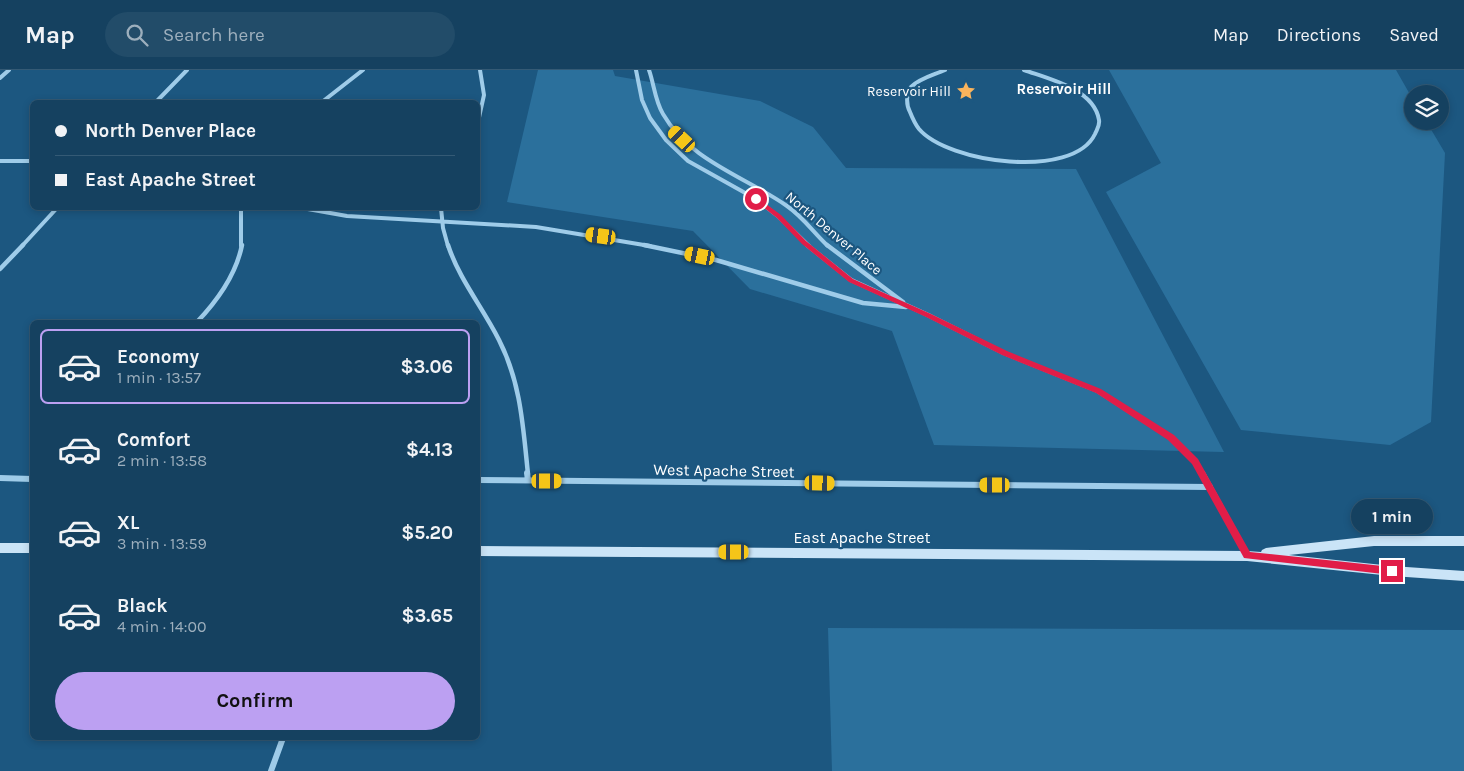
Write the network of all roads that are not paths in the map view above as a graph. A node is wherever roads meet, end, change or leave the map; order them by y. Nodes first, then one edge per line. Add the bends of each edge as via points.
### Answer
1 (9, 70) edge
2 (187, 70) edge
3 (363, 70) edge
4 (480, 70) edge
5 (636, 70) edge
6 (648, 70) edge
7 (945, 70) edge
8 (1024, 70) edge
9 (0, 78) edge
10 (158, 100) edge
11 (325, 100) edge
12 (480, 113) edge
13 (0, 161) edge
14 (30, 161) edge
15 (55, 210) edge
16 (241, 210) edge
17 (313, 210) edge
18 (441, 210) edge
19 (441, 221) junction
20 (0, 269) edge
21 (911, 308) junction
22 (199, 320) edge
23 (0, 478) edge
24 (30, 479) edge
25 (480, 480) edge
26 (528, 480) junction
27 (1210, 487) junction
28 (1464, 541) edge
29 (0, 548) edge
30 (30, 548) edge
31 (480, 551) edge
32 (1247, 556) junction
33 (1464, 576) edge
34 (282, 740) edge
35 (271, 771) edge

1 - 9 street
2 - 10 street
3 - 11 street
4 - 12 street via 484,95
5 - 21 street, North Denver Place via 642,100 650,118 666,140 688,161 756,199 851,280
6 - 21 street, North Denver Place via 662,114 674,132 734,177 790,208 846,261
7 - 8 street via 921,79 910,90 907,100 916,128 933,141 970,156 1019,163 1050,161 1080,151 1093,141 1099,130 1100,117 1095,108 1070,88
13 - 14 street
15 - 20 street
16 - 22 street via 242,241 238,261 225,287
17 - 19 street via 347,216
18 - 19 street
19 - 21 street via 536,227 618,238 716,260 863,303
19 - 26 street via 457,270 490,321 508,357 519,393
21 - 27 street, North Denver Place via 1004,353 1098,391 1171,438 1195,461
23 - 24 street
25 - 26 street, West Apache Street
26 - 27 street, West Apache Street
27 - 32 street, North Denver Place
28 - 32 main road, East Apache Street via 1374,541
29 - 30 main road
31 - 32 main road, East Apache Street
32 - 33 main road, East Apache Street
34 - 35 street

